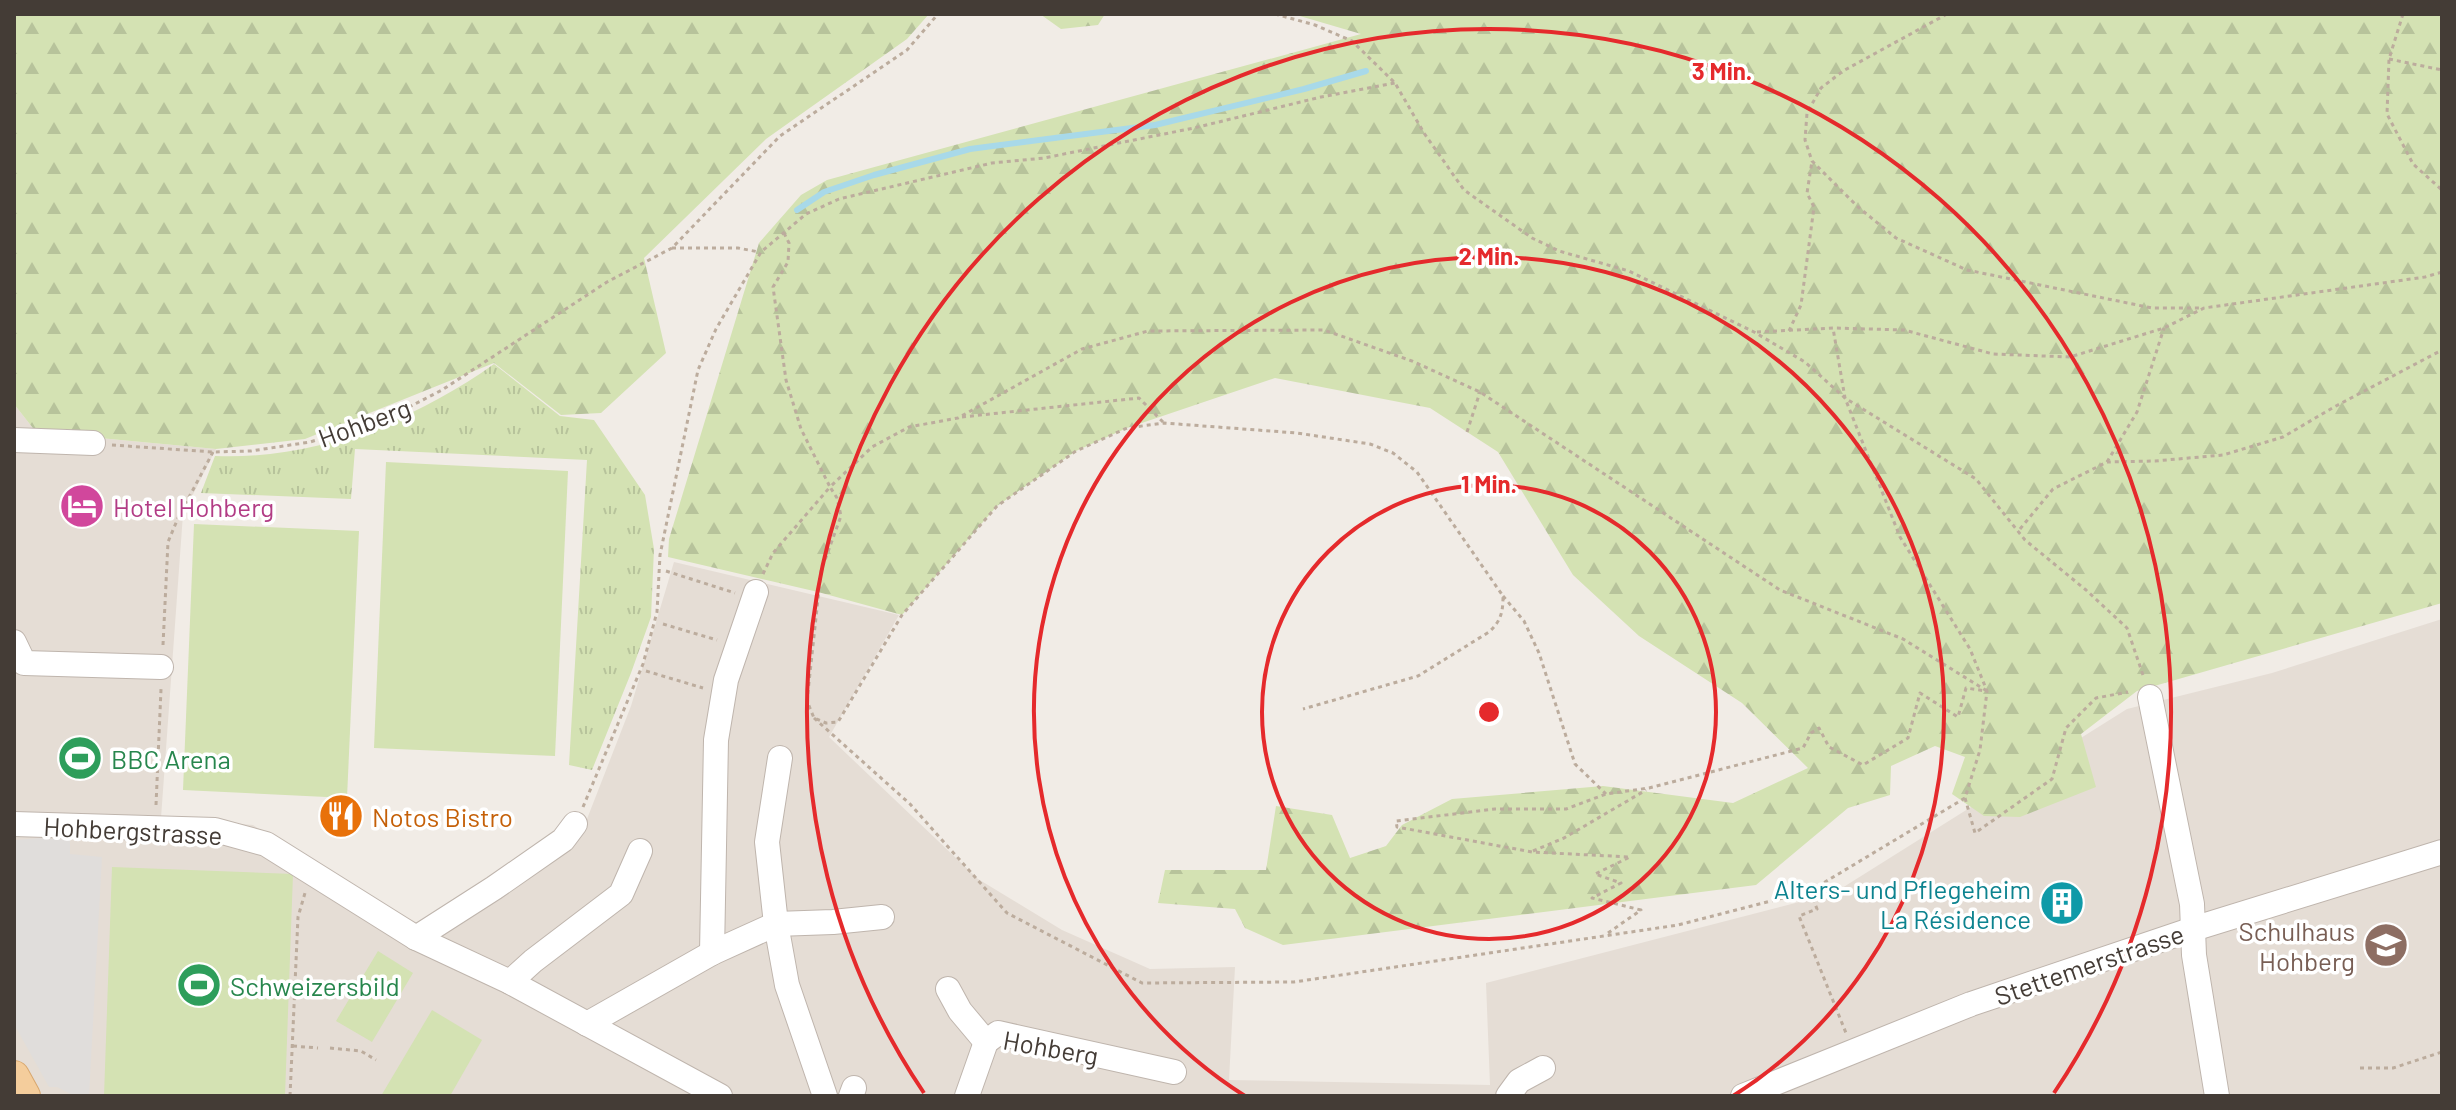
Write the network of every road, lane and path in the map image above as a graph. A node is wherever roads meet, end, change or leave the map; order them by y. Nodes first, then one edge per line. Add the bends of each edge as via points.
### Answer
1 (938, 14) edge
2 (1275, 14) edge
3 (1947, 14) edge
4 (2403, 14) edge
5 (2389, 59) junction
6 (2442, 70) edge
7 (1395, 83) junction
8 (1812, 161) junction
9 (2442, 190) edge
10 (784, 233) junction
11 (672, 248) junction
12 (761, 252) junction
13 (2442, 272) edge
14 (2204, 308) junction
15 (1833, 328) junction
16 (2164, 328) junction
17 (1789, 331) junction
18 (1754, 332) junction
19 (2442, 350) edge
20 (1480, 392) junction
21 (1845, 398) junction
22 (958, 418) junction
23 (1164, 423) junction
24 (1467, 432) dead end
25 (14, 440) edge
26 (93, 443) joint
27 (213, 452) junction
28 (2107, 462) junction
29 (830, 487) junction
30 (2019, 529) junction
31 (666, 571) dead end
32 (751, 594) junction
33 (1503, 596) junction
34 (663, 624) dead end
35 (718, 640) dead end
36 (14, 642) edge
37 (161, 667) junction
38 (646, 671) dead end
39 (703, 688) dead end
40 (1987, 691) junction
41 (2149, 693) junction
42 (1303, 709) dead end
43 (814, 718) junction
44 (780, 758) dead end
45 (1649, 788) junction
46 (1606, 794) junction
47 (1965, 798) junction
48 (14, 824) edge
49 (575, 824) joint
50 (155, 828) junction
51 (640, 851) dead end
52 (1532, 852) junction
53 (2442, 852) edge
54 (316, 875) junction
55 (1810, 891) junction
56 (882, 917) dead end
57 (776, 924) junction
58 (2193, 929) junction
59 (1605, 936) junction
60 (416, 938) junction
61 (712, 953) junction
62 (510, 982) junction
63 (948, 989) dead end
64 (587, 1024) junction
65 (986, 1042) junction
66 (293, 1046) junction
67 (318, 1048) dead end
68 (330, 1048) dead end
69 (1853, 1051) junction
70 (2442, 1052) edge
71 (376, 1060) dead end
72 (1543, 1068) dead end
73 (2360, 1068) dead end
74 (1174, 1072) dead end
75 (14, 1076) edge
76 (25, 1096) edge
77 (290, 1096) edge
78 (720, 1096) edge
79 (825, 1096) edge
80 (967, 1096) edge
81 (1508, 1096) edge
82 (1743, 1096) edge
83 (2217, 1096) edge

1 - 11 path, Hohberg via 907,50 780,136
2 - 7 path via 1352,41
3 - 8 path via 1821,88 1807,113 1805,140
4 - 5 path
5 - 6 path
5 - 9 path via 2387,114 2413,164
7 - 10 path via 839,199 806,214
7 - 18 path via 1464,190 1532,238 1629,271
8 - 14 path via 1896,238 1967,270 2152,308
8 - 17 path via 1807,193 1814,207 1801,305
10 - 12 path
10 - 29 path via 788,262 773,287 786,380 801,429
11 - 12 path, Hohberg
11 - 27 path, Hohberg via 607,282 442,390 386,419 310,442
12 - 49 path via 698,370 660,555 657,612 643,664
13 - 14 path
14 - 16 path
15 - 16 path via 1904,330 1993,354 2070,357
15 - 17 path
15 - 21 path
16 - 28 path via 2137,412
17 - 18 path
18 - 21 path via 1805,362
19 - 28 path via 2283,437 2223,455
20 - 22 path via 1324,330 1148,331 1082,349
20 - 24 path
20 - 40 path via 1780,590 1903,639
21 - 30 path via 1976,479
21 - 40 path via 1900,537 1970,649
22 - 23 path via 1139,398
22 - 29 path via 909,427 872,447
23 - 33 path via 1297,433 1370,444 1393,453 1417,472
23 - 43 path via 1127,428 1076,451 997,506 902,615 838,722
25 - 26 street
26 - 27 path, Hohberg
27 - 37 path via 168,542
28 - 30 path via 2053,489
29 - 32 path via 773,553
29 - 43 path via 841,516 821,571 807,701
30 - 41 path via 2025,540 2127,628
31 - 32 path
32 - 61 street via 726,680 716,740
33 - 42 path via 1499,623 1418,676
33 - 46 path via 1524,621 1539,653 1575,764
34 - 35 path
36 - 37 street via 24,663
37 - 50 path
38 - 39 path
40 - 45 path via 1966,688 1958,717 1920,693 1908,738 1863,765 1829,747 1819,728 1803,748
40 - 47 path via 1980,750
41 - 47 path via 2096,698 2066,728 2052,779 1975,833
41 - 58 street
43 - 59 path via 910,804 1007,913 1142,983 1294,982
44 - 57 street via 767,842
45 - 46 path
45 - 52 path
46 - 52 path via 1566,809 1495,809 1396,821 1397,827
47 - 55 path
48 - 50 street, Hohbergstrasse
49 - 60 street via 563,840
50 - 54 street, Hohbergstrasse via 215,830 266,844
51 - 62 street via 621,894
52 - 59 path via 1630,857 1595,874 1621,883 1592,898 1641,910
53 - 58 street, Stettemerstrasse
54 - 60 street, Hohbergstrasse
54 - 66 path via 305,890 298,917
55 - 59 path via 1678,925
55 - 69 path via 1817,909 1799,916
56 - 57 street
57 - 61 street
57 - 79 street via 787,985
58 - 69 street, Stettemerstrasse via 1971,1004
58 - 83 street
60 - 62 street, Hohbergstrasse
61 - 64 street
62 - 64 street, Hohbergstrasse
63 - 65 street
64 - 78 street, Hohbergstrasse
65 - 74 street, Hohberg via 998,1033
65 - 80 street, Hohberg
66 - 67 path
66 - 77 path
68 - 71 path via 361,1051
69 - 82 street, Stettemerstrasse
70 - 73 path via 2393,1068
72 - 81 street via 1519,1081
75 - 76 main road

